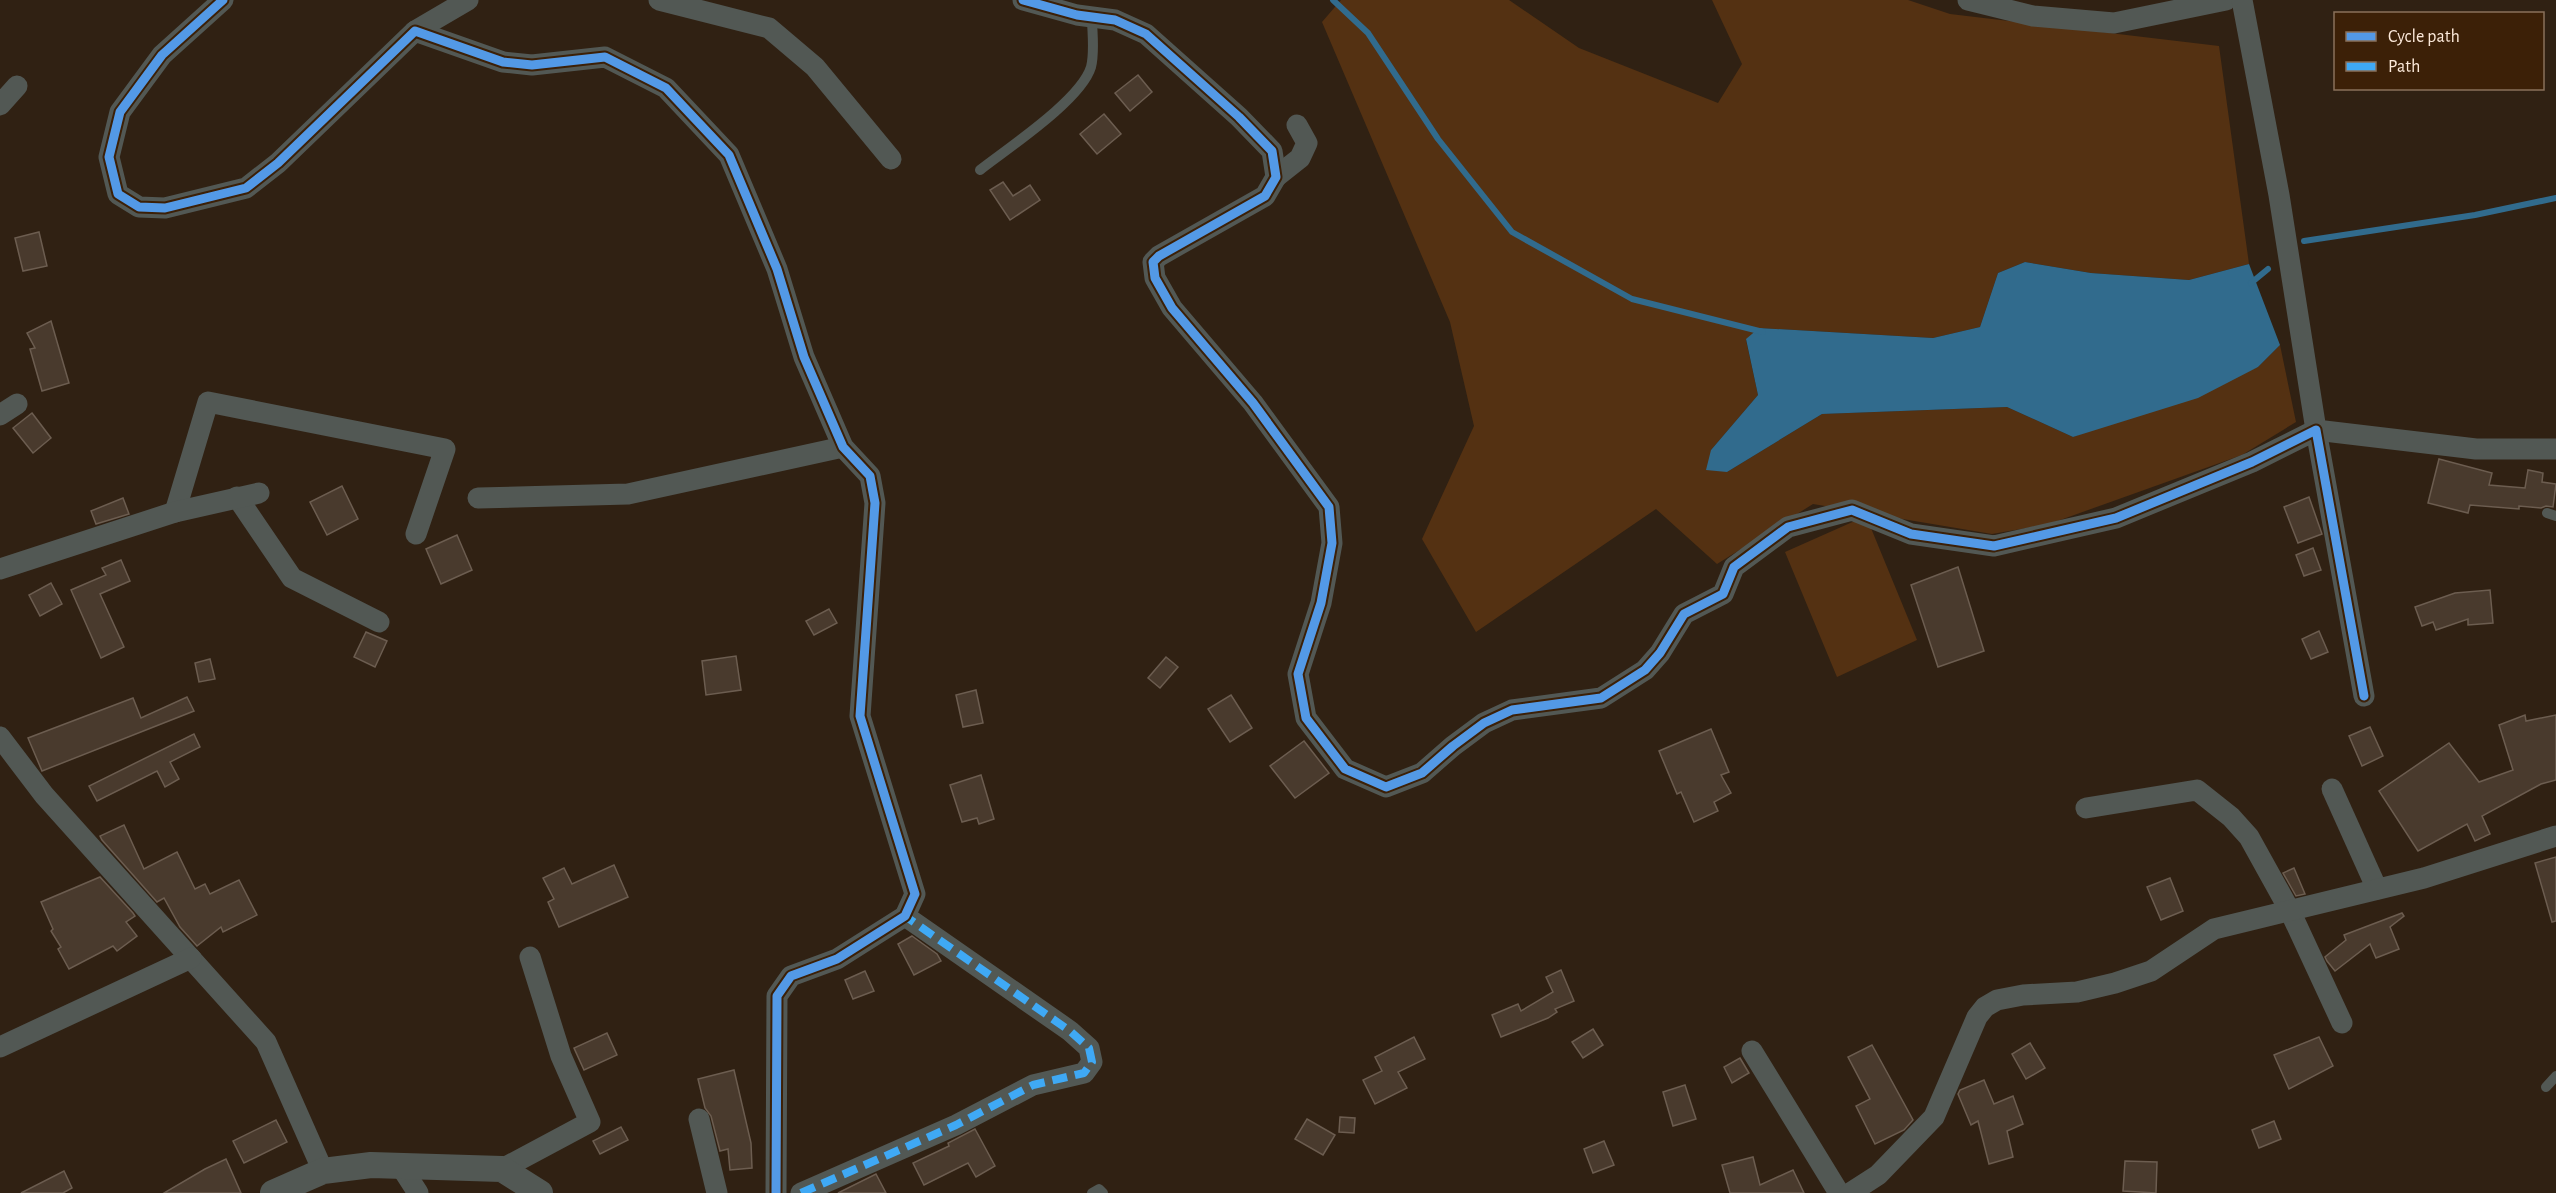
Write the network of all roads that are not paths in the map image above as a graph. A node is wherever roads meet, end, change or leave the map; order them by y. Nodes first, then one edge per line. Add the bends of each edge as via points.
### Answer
1 (223, 0) edge
2 (468, 0) edge
3 (659, 0) edge
4 (1023, 0) edge
5 (1968, 0) edge
6 (2226, 0) edge
7 (2242, 0) edge
8 (1092, 16) junction
9 (415, 32) junction
10 (17, 86) dead end
11 (0, 105) edge
12 (1297, 126) dead end
13 (891, 159) dead end
14 (980, 170) dead end
15 (1276, 177) junction
16 (2316, 430) junction
17 (843, 447) junction
18 (2556, 449) edge
19 (259, 493) dead end
20 (237, 497) junction
21 (478, 498) dead end
22 (175, 512) junction
23 (416, 534) dead end
24 (0, 569) edge
25 (379, 621) dead end
26 (2364, 696) dead end
27 (0, 737) edge
28 (2332, 789) dead end
29 (2086, 808) dead end
30 (2556, 836) edge
31 (2377, 890) junction
32 (2290, 911) junction
33 (905, 916) junction
34 (530, 957) dead end
35 (191, 958) junction
36 (2342, 1023) dead end
37 (0, 1047) edge
38 (1752, 1051) dead end
39 (2556, 1076) edge
40 (2546, 1088) dead end
41 (699, 1119) dead end
42 (400, 1165) junction
43 (502, 1168) junction
44 (323, 1171) junction
45 (273, 1193) edge
46 (418, 1193) edge
47 (540, 1193) edge
48 (717, 1193) edge
49 (776, 1193) edge
50 (801, 1193) edge
51 (1092, 1193) edge
52 (1102, 1193) edge
53 (1839, 1193) edge
54 (1850, 1193) edge

1 - 9 street via 162,55 120,112 109,157 118,194 140,207 165,208 246,188 278,163
2 - 9 street
3 - 13 street via 769,28 815,68
4 - 8 street
5 - 6 street via 2033,16 2114,23
7 - 16 street via 2279,195
8 - 14 lane via 1091,67 1085,79 1065,103
8 - 15 street via 1115,20 1146,34 1272,150
9 - 17 street via 503,62 532,65 605,57 666,88 729,155 777,269 804,357
10 - 11 street
12 - 15 street via 1307,143 1300,158
15 - 16 street via 1266,196 1159,256 1153,262 1155,278 1172,308 1253,403 1329,507 1332,543 1321,603 1298,674 1306,718 1345,769 1386,787 1422,773 1484,723 1512,710 1601,698 1645,670 1684,614 1723,594 1734,567 1788,527 1852,510 1911,534 1994,546 2116,519 2252,462
16 - 18 street via 2476,449
16 - 26 street
17 - 21 street via 628,494
17 - 33 street via 870,476 875,503 860,716 915,894
19 - 20 street
20 - 22 street
20 - 25 street via 292,578
22 - 23 street via 208,402 445,449
22 - 24 street
27 - 35 street via 44,795
28 - 31 street
29 - 32 street via 2197,790 2243,828
30 - 31 street
31 - 32 street
32 - 36 street
32 - 54 street via 2214,929 2151,970 2115,983 2077,992 1997,1000 1977,1017 1934,1117 1878,1175
33 - 49 street via 837,959 791,976 777,996
33 - 50 street via 1070,1031 1089,1048 1092,1062 1084,1073 1033,1085 956,1125
34 - 43 street via 561,1056 590,1122
35 - 37 street
35 - 44 street via 266,1042
38 - 53 street
39 - 40 lane
41 - 48 street
42 - 43 street
42 - 44 street
42 - 46 street
43 - 47 street
44 - 45 street
51 - 52 lane via 1099,1189

